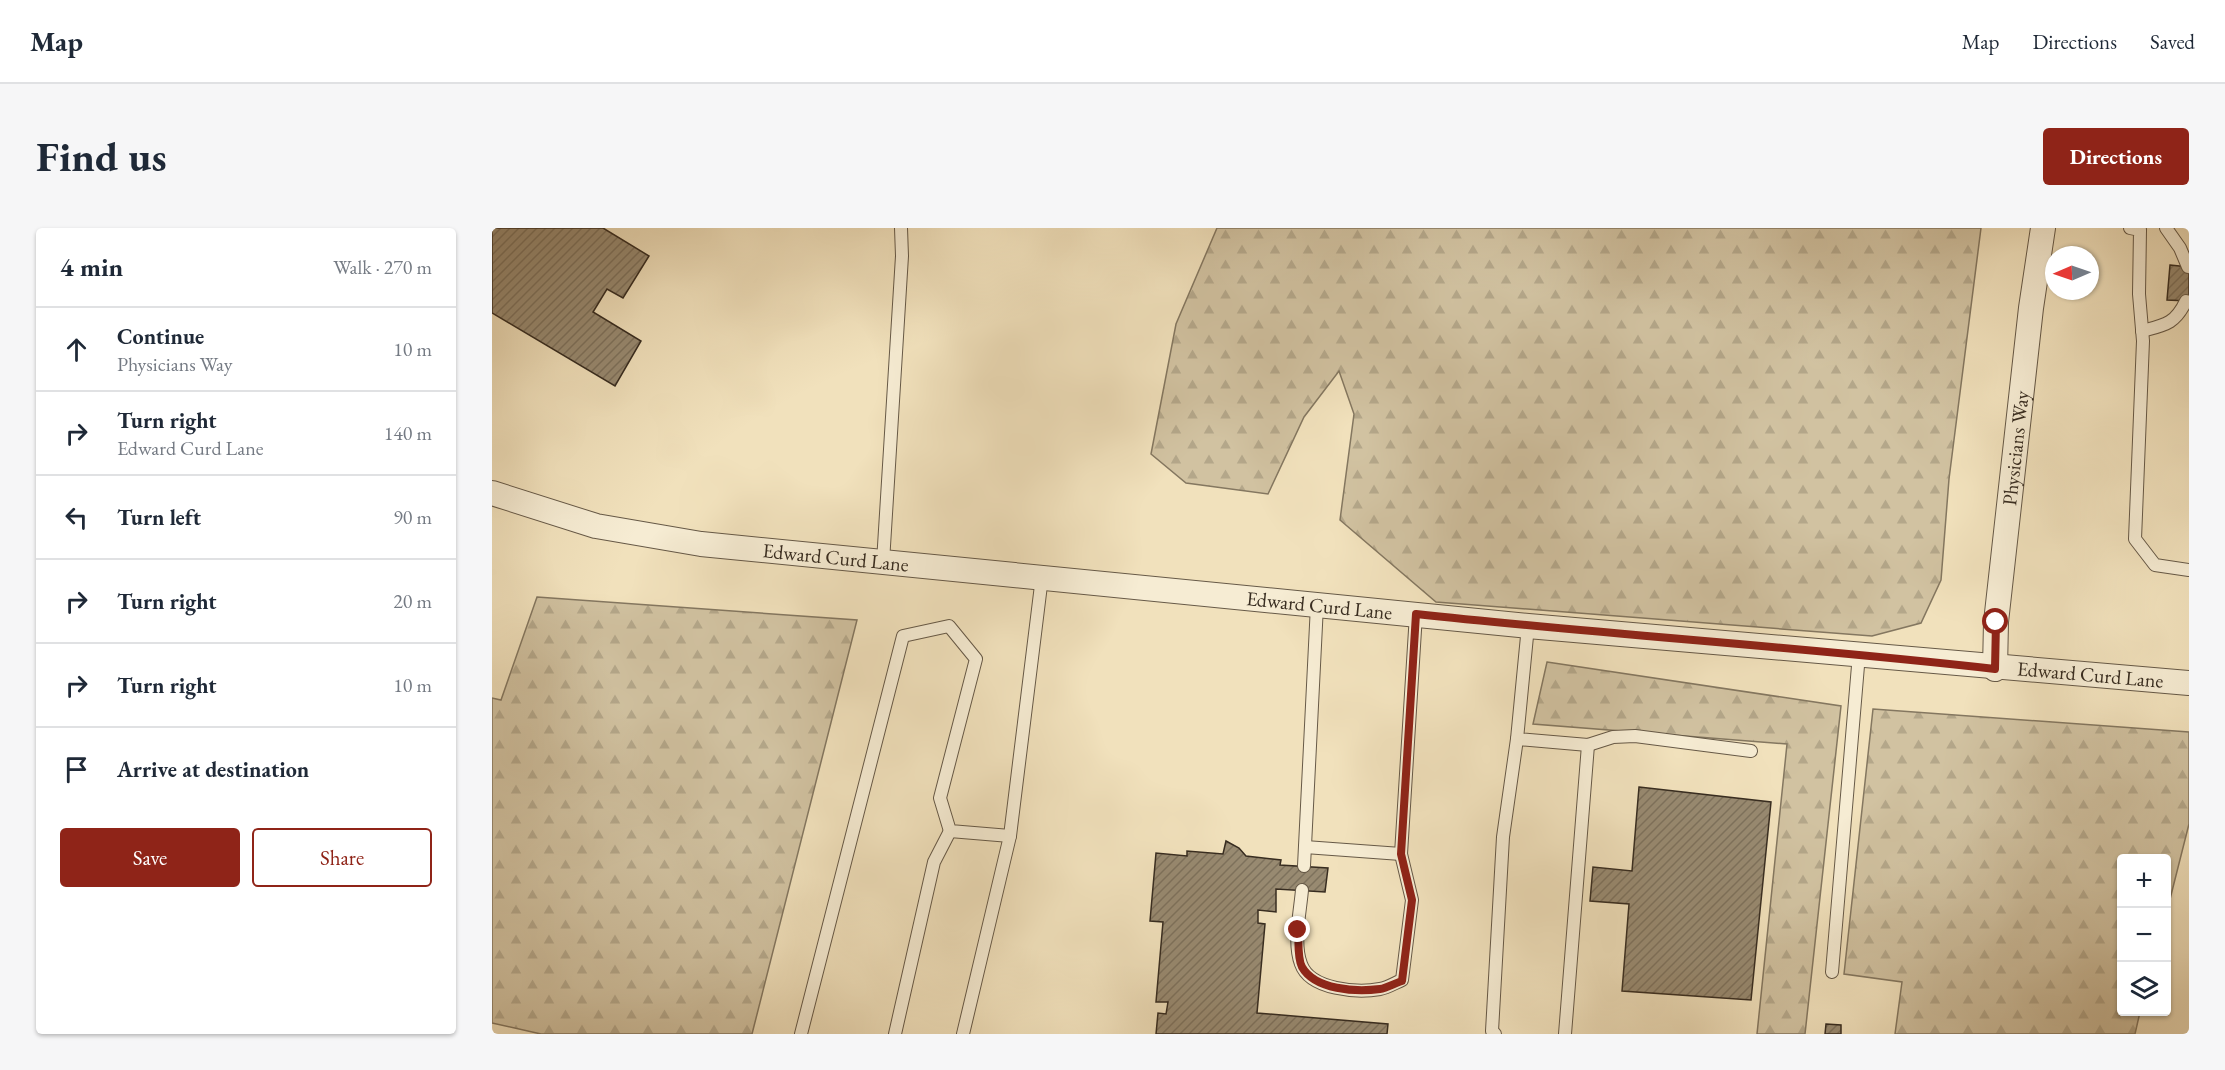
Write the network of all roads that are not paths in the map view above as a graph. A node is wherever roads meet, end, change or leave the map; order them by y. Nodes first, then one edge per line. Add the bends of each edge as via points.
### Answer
1 (901, 228) edge
2 (2043, 228) edge
3 (2166, 228) edge
4 (2137, 229) edge
5 (2188, 267) edge
6 (2186, 301) dead end
7 (2142, 332) junction
8 (492, 493) edge
9 (883, 562) junction
10 (2189, 570) edge
11 (1042, 577) junction
12 (1317, 605) junction
13 (1416, 614) junction
14 (1528, 626) junction
15 (1859, 654) junction
16 (1995, 669) junction
17 (2189, 683) edge
18 (1518, 739) junction
19 (1588, 745) junction
20 (1751, 751) dead end
21 (950, 831) junction
22 (1010, 836) junction
23 (1305, 847) junction
24 (1401, 854) junction
25 (1304, 866) dead end
26 (1302, 890) dead end
27 (1832, 972) dead end
28 (801, 1034) edge
29 (895, 1034) edge
30 (963, 1034) edge
31 (1495, 1034) edge
32 (1565, 1034) edge

1 - 9 lane
2 - 16 street, Physicians Way via 1997,610
3 - 5 lane
4 - 7 lane
6 - 7 lane via 2179,316
7 - 10 lane via 2135,539 2155,565
8 - 9 street, Edward Curd Lane via 596,526 701,544
9 - 11 street, Edward Curd Lane
11 - 12 street, Edward Curd Lane
11 - 22 lane
12 - 13 street, Edward Curd Lane
12 - 23 lane
13 - 14 street, Edward Curd Lane
13 - 24 lane
14 - 15 street, Edward Curd Lane
14 - 18 lane
15 - 16 street, Edward Curd Lane
15 - 27 lane
16 - 17 street, Edward Curd Lane
18 - 19 lane
18 - 31 lane via 1503,837 1492,1031
19 - 20 lane via 1613,737 1635,736
19 - 32 lane
21 - 22 lane
21 - 28 lane via 940,798 976,659 949,626 903,636
21 - 29 lane via 934,862
22 - 30 lane
23 - 24 lane
23 - 25 lane
24 - 26 lane via 1412,900 1402,981 1381,989 1330,986 1312,978 1301,966 1298,930

